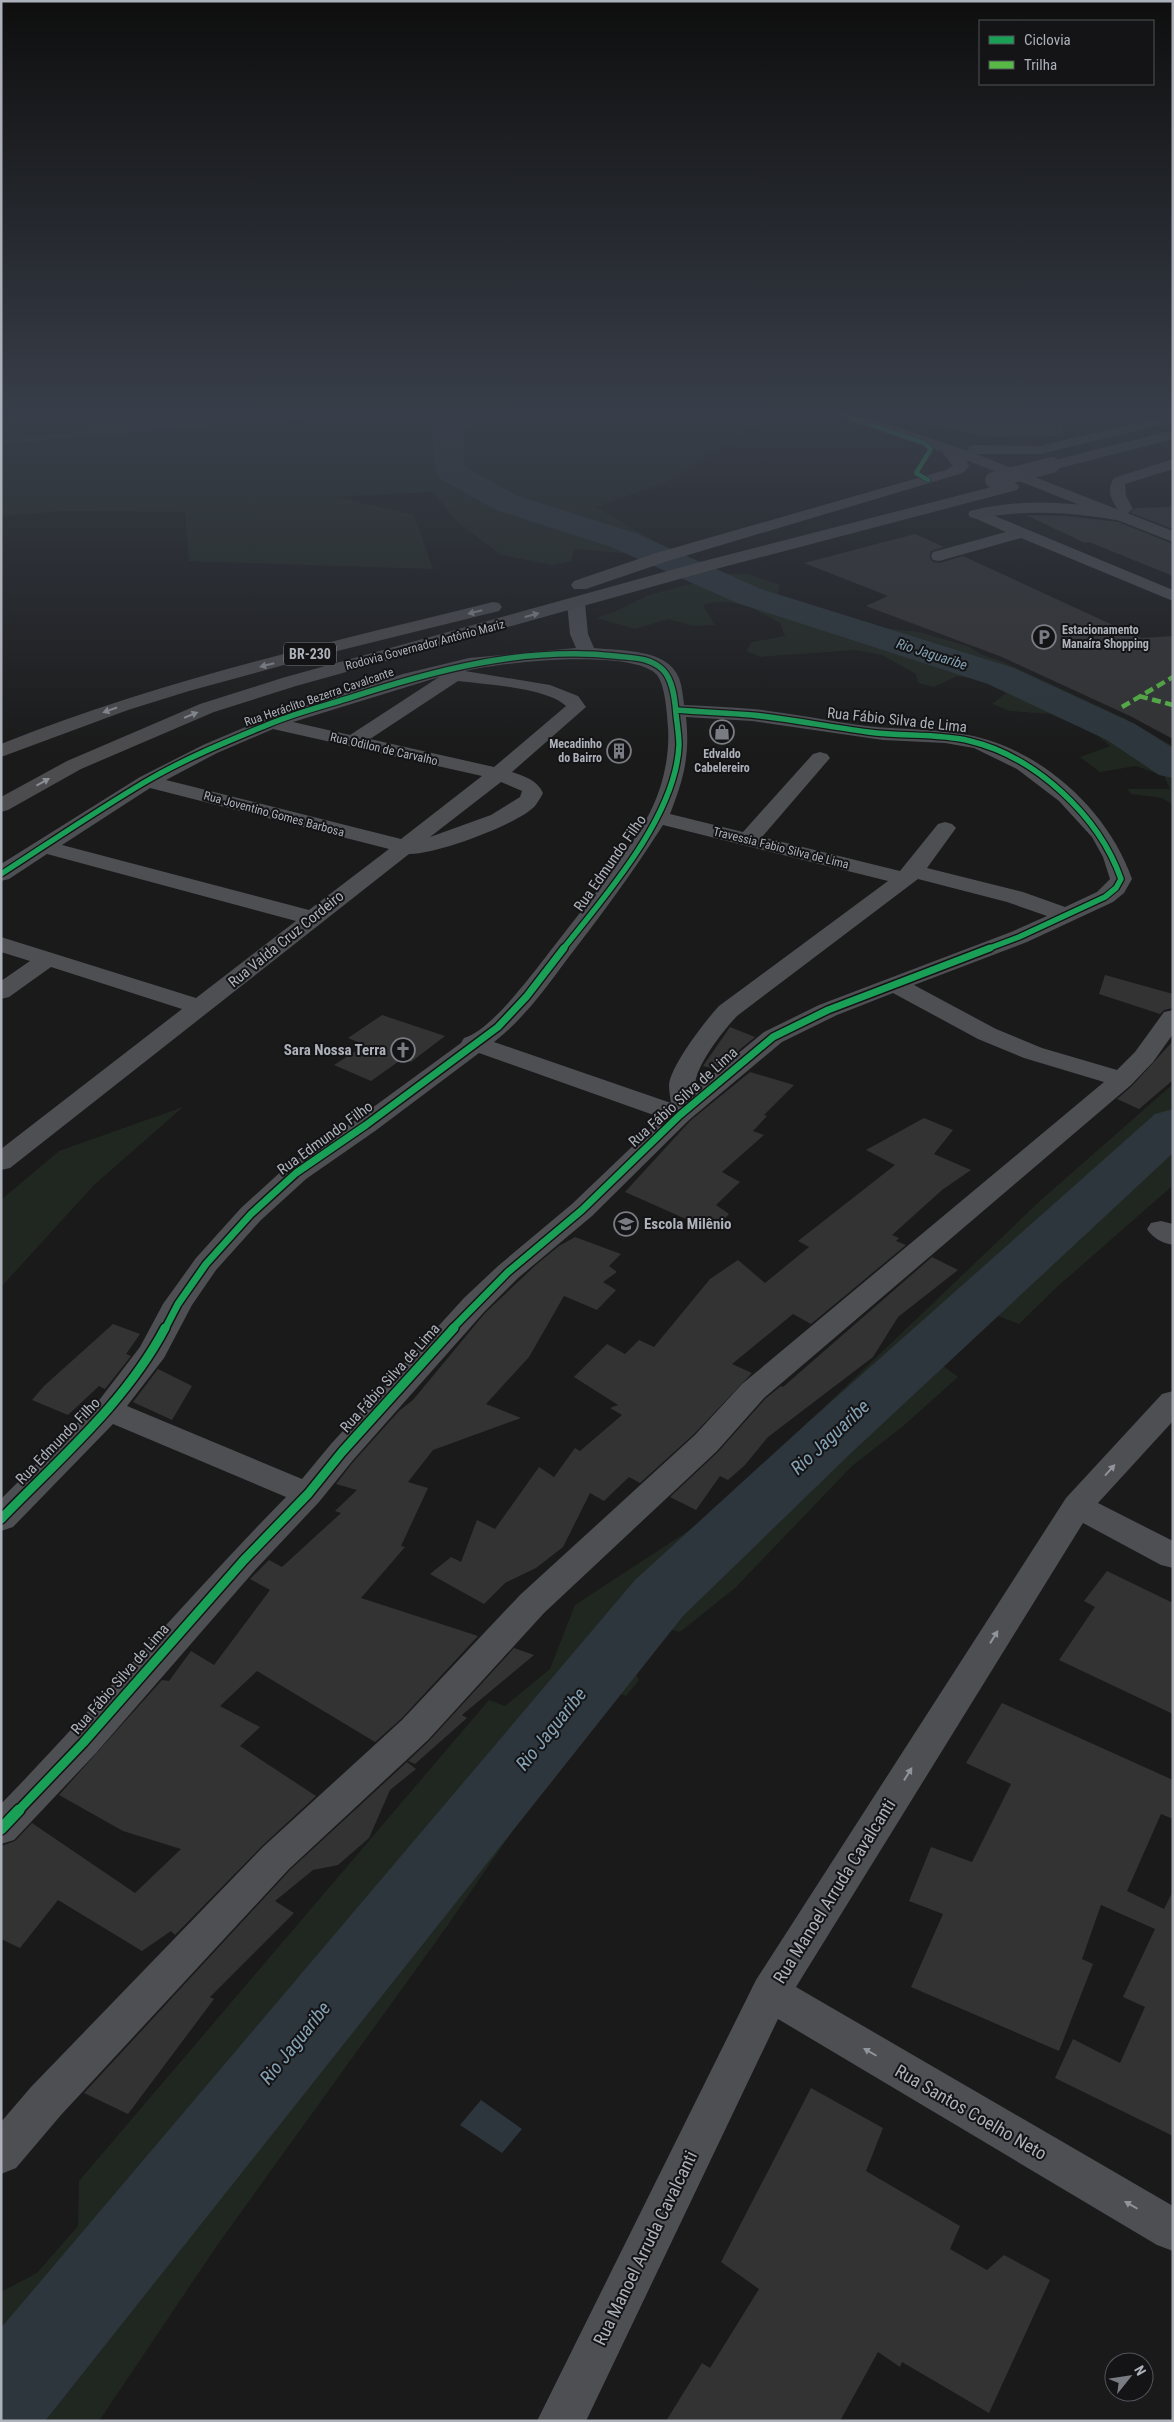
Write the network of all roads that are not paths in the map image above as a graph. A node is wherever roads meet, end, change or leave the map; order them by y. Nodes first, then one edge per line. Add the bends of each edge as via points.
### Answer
1 (797, 527) edge
2 (822, 527) edge
3 (834, 527) edge
4 (1011, 527) edge
5 (1152, 527) edge
6 (1023, 532) junction
7 (893, 534) dead end
8 (1173, 537) edge
9 (939, 556) dead end
10 (692, 563) junction
11 (642, 585) junction
12 (1173, 596) edge
13 (576, 603) junction
14 (587, 653) junction
15 (462, 669) junction
16 (559, 692) junction
17 (676, 710) junction
18 (271, 723) junction
19 (353, 742) junction
20 (1, 751) edge
21 (820, 758) dead end
22 (498, 774) junction
23 (147, 781) junction
24 (1, 806) edge
25 (658, 817) junction
26 (945, 828) dead end
27 (748, 839) junction
28 (42, 846) junction
29 (402, 847) junction
30 (1, 874) edge
31 (909, 875) junction
32 (1067, 915) junction
33 (312, 918) junction
34 (1, 944) edge
35 (47, 959) junction
36 (896, 985) junction
37 (1, 992) edge
38 (201, 1007) junction
39 (1173, 1017) edge
40 (473, 1044) junction
41 (1122, 1080) junction
42 (682, 1113) junction
43 (1, 1162) edge
44 (1173, 1400) edge
45 (108, 1410) junction
46 (308, 1494) junction
47 (1077, 1506) junction
48 (1, 1519) edge
49 (1173, 1556) edge
50 (1, 1829) edge
51 (770, 1993) junction
52 (1, 2154) edge
53 (1173, 2230) edge
54 (561, 2421) edge

1 - 10 highway
2 - 10 highway, BR-230, bridge
3 - 10 highway, BR-230
4 - 6 street
5 - 8 main road
6 - 9 street
6 - 12 street
7 - 10 highway
10 - 11 highway
10 - 11 highway, Rodovia Governador Antônio Mariz / BR-230
10 -> 20 highway, Rodovia Governador Antônio Mariz / BR-230 via 621,572 160,693 47,731
11 - 13 highway, Rodovia Governador Antônio Mariz / BR-230
13 - 14 street via 579,634
24 -> 13 highway, Rodovia Governador Antônio Mariz / BR-230 via 74,765 207,708 289,682
14 - 15 street, Rua Heráclito Bezerra Cavalcante via 534,656
14 - 16 street via 554,675 553,682
14 - 17 street, Rua Edmundo Filho via 636,657 661,668 669,677
15 - 16 street
15 - 18 street, Rua Heráclito Bezerra Cavalcante via 410,678
15 - 19 street
16 - 22 street, Rua Valda Cruz Cordeiro via 576,703 576,707
17 - 25 street, Rua Edmundo Filho via 680,745 672,783
17 - 32 street, Rua Fábio Silva de Lima via 752,715 844,730 960,740 980,744 1010,757 1080,807 1106,842 1119,871 1121,879 1116,888 1105,897
18 - 19 street, Rua Odilon de Carvalho
18 - 23 street, Rua Heráclito Bezerra Cavalcante
19 - 22 street, Rua Odilon de Carvalho
21 - 27 street
22 - 29 street, Rua Valda Cruz Cordeiro
22 - 29 street, Rua Odilon de Carvalho via 530,786 533,793 529,802 454,838 422,847
23 - 28 street, Rua Heráclito Bezerra Cavalcante
23 - 29 street, Rua Joventino Gomes Barbosa
25 - 27 street, Travessia Fabio Silva de Lima
25 - 40 street, Rua Edmundo Filho via 612,887 527,996 498,1026
26 - 31 street, Rua Fábio Silva de Lima
27 - 31 street, Travessia Fabio Silva de Lima
28 - 30 street, Rua Heráclito Bezerra Cavalcante
28 - 33 street
29 - 33 street, Rua Valda Cruz Cordeiro
31 - 32 street, Travessia Fabio Silva de Lima via 1015,897
31 - 42 street, Rua Fábio Silva de Lima via 728,1011 714,1026 684,1073
32 - 36 street, Rua Fábio Silva de Lima via 1019,938
33 - 38 street, Rua Valda Cruz Cordeiro
34 - 35 street
35 - 37 street
35 - 38 street
36 - 41 street via 986,1034 1033,1053
36 - 42 street, Rua Fábio Silva de Lima via 837,1006 773,1038
38 - 43 street, Rua Valda Cruz Cordeiro
39 - 41 street via 1144,1057
40 - 42 street
40 - 45 street, Rua Edmundo Filho via 366,1125 296,1172 251,1214 206,1264 178,1304 153,1351
41 - 52 street via 753,1391 706,1443 532,1604 415,1730 276,1858 46,2101
42 - 46 street, Rua Fábio Silva de Lima via 582,1210 474,1305
47 -> 44 street, Rua Manoel Arruda Cavalcanti
45 - 46 street
45 - 48 street, Rua Edmundo Filho
46 - 50 street, Rua Fábio Silva de Lima via 244,1560 83,1743
47 - 49 street
51 -> 47 street, Rua Manoel Arruda Cavalcanti
53 -> 51 street, Rua Santos Coelho Neto
51 - 54 street, Rua Manoel Arruda Cavalcanti

